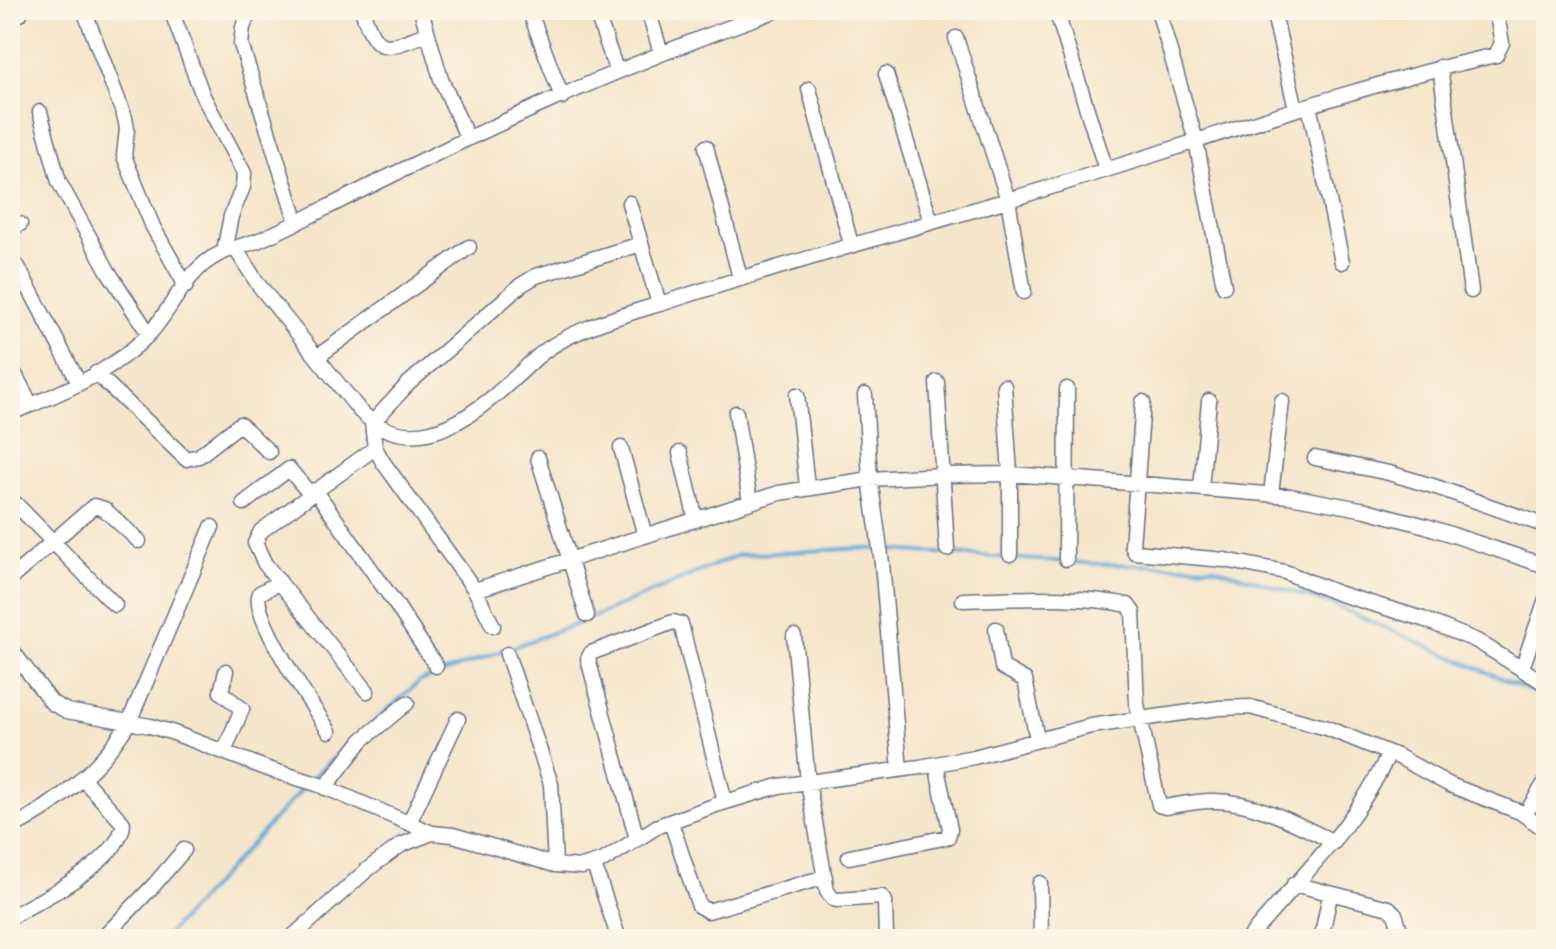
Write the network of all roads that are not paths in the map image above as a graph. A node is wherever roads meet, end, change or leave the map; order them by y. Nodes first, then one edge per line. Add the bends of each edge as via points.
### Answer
1 (84, 10) edge
2 (171, 10) edge
3 (250, 10) edge
4 (362, 10) edge
5 (421, 10) edge
6 (648, 10) edge
7 (778, 10) edge
8 (1056, 10) edge
9 (1158, 10) edge
10 (1273, 10) edge
11 (1496, 10) edge
12 (596, 12) dead end
13 (533, 22) edge
14 (956, 38) dead end
15 (430, 42) junction
16 (661, 53) junction
17 (1440, 67) junction
18 (617, 72) junction
19 (886, 74) dead end
20 (809, 89) dead end
21 (562, 97) junction
22 (1302, 107) junction
23 (40, 112) dead end
24 (467, 137) junction
25 (1196, 141) junction
26 (706, 147) dead end
27 (1106, 170) junction
28 (1008, 200) junction
29 (629, 203) dead end
30 (931, 222) junction
31 (297, 223) junction
32 (641, 244) junction
33 (851, 244) junction
34 (469, 247) dead end
35 (230, 249) junction
36 (1342, 262) dead end
37 (18, 267) dead end
38 (740, 278) junction
39 (186, 286) junction
40 (1224, 286) dead end
41 (1471, 291) dead end
42 (1024, 292) dead end
43 (659, 304) junction
44 (149, 334) junction
45 (317, 357) junction
46 (10, 365) edge
47 (96, 373) junction
48 (937, 382) dead end
49 (79, 383) junction
50 (1004, 386) dead end
51 (1067, 389) dead end
52 (797, 395) dead end
53 (865, 395) dead end
54 (1209, 401) dead end
55 (1282, 401) dead end
56 (1143, 402) dead end
57 (31, 405) junction
58 (10, 413) edge
59 (736, 413) dead end
60 (372, 423) junction
61 (375, 448) junction
62 (621, 448) dead end
63 (269, 452) dead end
64 (680, 453) dead end
65 (538, 458) dead end
66 (1315, 458) dead end
67 (1010, 474) junction
68 (943, 475) junction
69 (1067, 478) junction
70 (870, 479) junction
71 (1135, 482) junction
72 (807, 487) junction
73 (1201, 488) junction
74 (312, 492) junction
75 (1271, 494) junction
76 (10, 498) edge
77 (750, 502) junction
78 (244, 503) dead end
79 (696, 520) junction
80 (1546, 526) edge
81 (212, 527) dead end
82 (645, 536) junction
83 (139, 541) dead end
84 (54, 542) junction
85 (947, 549) dead end
86 (1010, 554) dead end
87 (568, 558) junction
88 (1066, 559) dead end
89 (1546, 566) edge
90 (10, 579) edge
91 (280, 582) junction
92 (475, 590) junction
93 (1546, 599) edge
94 (963, 600) dead end
95 (115, 605) dead end
96 (587, 615) dead end
97 (493, 626) dead end
98 (996, 629) dead end
99 (794, 636) dead end
100 (10, 648) edge
101 (507, 654) dead end
102 (436, 666) dead end
103 (1522, 668) junction
104 (226, 671) dead end
105 (1546, 684) edge
106 (367, 691) dead end
107 (407, 703) dead end
108 (1140, 718) junction
109 (458, 719) dead end
110 (129, 722) junction
111 (329, 731) dead end
112 (1037, 739) junction
113 (224, 752) junction
114 (1389, 753) junction
115 (936, 764) junction
116 (900, 770) junction
117 (82, 778) junction
118 (1546, 781) edge
119 (808, 782) junction
120 (321, 786) junction
121 (725, 802) junction
122 (1525, 815) junction
123 (671, 822) junction
124 (409, 823) junction
125 (10, 828) edge
126 (1546, 830) edge
127 (432, 833) junction
128 (637, 839) junction
129 (1334, 842) junction
130 (184, 850) dead end
131 (849, 857) dead end
132 (555, 865) junction
133 (594, 865) junction
134 (825, 877) junction
135 (1040, 883) dead end
136 (1294, 884) junction
137 (1330, 895) junction
138 (10, 917) edge
139 (102, 939) edge
140 (290, 939) edge
141 (619, 939) edge
142 (886, 939) edge
143 (1041, 939) edge
144 (1248, 939) edge
145 (1321, 939) edge
146 (1403, 939) edge

1 - 39 street via 125,118 124,156 153,227
2 - 35 street via 203,96 244,173 233,210
3 - 31 street via 241,44
4 - 15 street via 379,45
5 - 15 street
6 - 16 street
7 - 16 street
8 - 27 street
9 - 25 street
10 - 22 street
11 - 17 street via 1502,43 1496,55
12 - 18 street
13 - 21 street
14 - 28 street
15 - 24 street
16 - 18 street
17 - 22 street
17 - 41 street
18 - 21 street
19 - 30 street
20 - 33 street
21 - 24 street
22 - 25 street
22 - 36 street
23 - 44 street via 59,182
24 - 31 street
25 - 27 street
25 - 40 street
26 - 38 street
27 - 28 street
28 - 30 street
28 - 42 street
29 - 32 street
30 - 33 street
31 - 35 street
32 - 43 street
32 - 60 street via 521,285 408,384
33 - 38 street
34 - 45 street
35 - 39 street via 209,259
35 - 45 street
37 - 49 street
38 - 43 street
39 - 44 street
43 - 60 street via 551,347 495,398 456,423 416,435
44 - 47 street
45 - 60 street
46 - 57 street
47 - 49 street
47 - 63 street via 186,459 199,456 240,424
48 - 68 street
49 - 57 street
50 - 67 street
51 - 69 street
52 - 72 street
53 - 70 street
54 - 73 street
55 - 75 street
56 - 71 street
57 - 58 street
59 - 77 street
60 - 61 street
61 - 74 street
61 - 92 street
62 - 82 street
64 - 79 street
65 - 87 street
66 - 80 street via 1389,473
67 - 68 street
67 - 69 street
67 - 86 street
68 - 70 street
68 - 85 street
69 - 71 street
69 - 88 street
70 - 72 street
70 - 116 street
71 - 73 street
71 - 103 street via 1135,552 1285,572 1423,619 1477,641
72 - 77 street
73 - 75 street
74 - 78 street via 289,469
74 - 91 street via 257,537 257,550
74 - 102 street
75 - 89 street via 1366,510
76 - 84 street
77 - 79 street
79 - 82 street
81 - 110 street
82 - 87 street
83 - 84 street via 94,506
84 - 90 street
84 - 95 street
87 - 92 street
87 - 96 street
91 - 106 street
91 - 111 street via 260,593 257,604 286,664
92 - 97 street
93 - 103 street
94 - 108 street via 1070,598 1128,605 1133,612
98 - 112 street via 1002,667 1025,680
99 - 119 street
100 - 110 street via 52,703
101 - 132 street via 551,784
103 - 105 street
104 - 113 street via 221,692 242,709
107 - 120 street via 362,740
108 - 112 street
108 - 114 street via 1250,707 1327,728
108 - 129 street via 1162,807 1240,803
109 - 124 street
110 - 113 street
110 - 117 street
112 - 115 street
113 - 120 street
114 - 122 street
114 - 129 street via 1371,792
115 - 116 street
115 - 131 street via 948,837
116 - 119 street
117 - 125 street
117 - 138 street via 118,815 123,823 120,838 60,891
118 - 122 street
119 - 121 street
119 - 134 street
120 - 124 street
121 - 123 street
121 - 128 street via 681,624 673,622 591,653 588,659
122 - 126 street
123 - 128 street
123 - 134 street via 703,910
124 - 127 street
127 - 132 street
127 - 140 street via 401,845 368,869
128 - 133 street
129 - 136 street
130 - 139 street
132 - 133 street
133 - 141 street
134 - 142 street via 833,899 882,897
135 - 143 street
136 - 137 street
136 - 144 street
137 - 145 street
137 - 146 street via 1389,908

